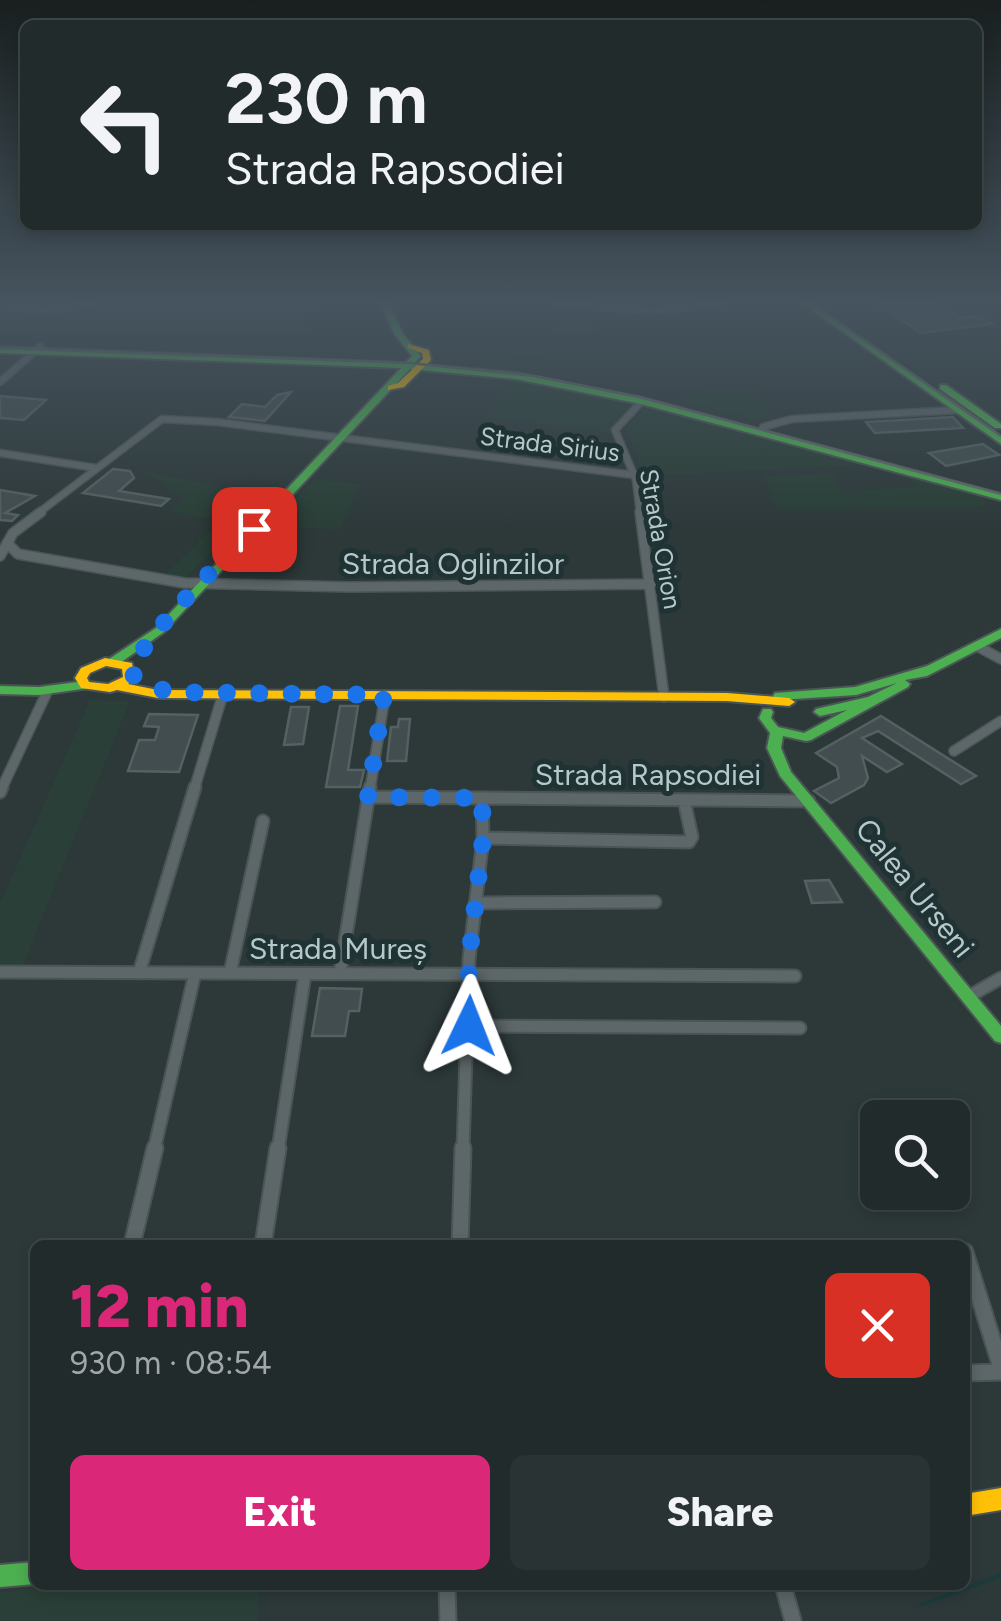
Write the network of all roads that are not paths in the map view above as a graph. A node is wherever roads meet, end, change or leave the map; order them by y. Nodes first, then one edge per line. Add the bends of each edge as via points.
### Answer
1 (404, 379) edge
2 (529, 379) edge
3 (565, 379) edge
4 (913, 379) edge
5 (930, 379) edge
6 (642, 401) junction
7 (958, 410) junction
8 (764, 428) junction
9 (1001, 428) edge
10 (342, 438) junction
11 (1001, 441) edge
12 (0, 453) edge
13 (96, 468) junction
14 (634, 475) junction
15 (1001, 488) edge
16 (1001, 497) edge
17 (7, 543) junction
18 (18, 554) junction
19 (0, 557) edge
20 (201, 584) junction
21 (651, 584) junction
22 (156, 633) junction
23 (1001, 633) edge
24 (976, 646) junction
25 (1001, 658) edge
26 (113, 662) junction
27 (930, 669) junction
28 (131, 672) junction
29 (84, 680) junction
30 (117, 686) junction
31 (31, 689) junction
32 (0, 690) edge
33 (48, 690) junction
34 (167, 692) junction
35 (223, 694) junction
36 (384, 695) junction
37 (664, 697) junction
38 (729, 697) junction
39 (789, 702) junction
40 (766, 712) junction
41 (822, 719) junction
42 (1001, 721) edge
43 (777, 732) junction
44 (794, 736) junction
45 (954, 751) dead end
46 (785, 773) junction
47 (0, 792) edge
48 (368, 797) junction
49 (482, 798) junction
50 (684, 800) junction
51 (809, 800) junction
52 (263, 821) dead end
53 (483, 838) junction
54 (474, 902) junction
55 (655, 902) dead end
56 (0, 972) edge
57 (470, 972) junction
58 (139, 973) junction
59 (195, 973) junction
60 (230, 973) junction
61 (340, 973) junction
62 (305, 974) junction
63 (796, 976) dead end
64 (1001, 978) edge
65 (968, 998) junction
66 (469, 1026) junction
67 (800, 1028) dead end
68 (1001, 1037) edge
69 (133, 1240) edge
70 (264, 1240) edge
71 (460, 1240) edge
72 (970, 1268) edge
73 (1001, 1369) edge
74 (970, 1372) edge
75 (1001, 1499) edge
76 (970, 1504) edge
77 (30, 1573) edge
78 (0, 1576) edge
79 (447, 1590) edge
80 (784, 1590) edge
81 (448, 1621) edge
82 (793, 1621) edge

1 - 10 main road
2 - 6 main road
3 - 8 main road
4 - 7 main road
5 - 9 main road
6 - 14 street, Strada Orion via 615,430
6 - 16 main road
7 - 8 street via 792,420
7 - 11 main road
8 - 15 main road
10 - 13 street, Strada Sirius via 162,420
10 - 14 street, Strada Sirius
10 - 20 main road
12 - 13 street
13 - 17 street
14 - 21 street, Strada Orion
17 - 18 street
17 - 19 street
18 - 19 street, Strada Oglinzilor
18 - 20 street, Strada Oglinzilor
20 - 21 street, Strada Oglinzilor
20 - 22 main road
21 - 37 street, Strada Orion
22 - 26 main road
22 - 28 main road
23 - 24 main road
24 - 25 street
24 - 27 main road
26 - 28 main road
26 - 29 main road via 97,664
27 - 38 main road via 838,694
27 - 41 main road via 854,714
28 - 30 main road
28 - 34 main road
29 - 30 main road via 96,688
29 - 31 main road
29 - 33 main road
30 - 34 main road
31 - 32 main road
31 - 33 main road
33 - 47 street
34 - 35 main road
35 - 36 main road
35 - 58 street
36 - 37 main road
36 - 48 street
37 - 38 main road
38 - 39 main road
38 - 40 main road
39 - 40 main road
39 - 41 main road via 806,705
40 - 43 main road
41 - 44 main road via 816,734
42 - 45 street
43 - 44 main road
43 - 46 main road via 774,748
44 - 46 main road
46 - 51 main road, Calea Urseni
48 - 49 street, Strada Rapsodiei
48 - 61 street
49 - 50 street, Strada Rapsodiei
49 - 53 street
50 - 51 street, Strada Rapsodiei
50 - 53 street via 689,842
51 - 65 main road, Calea Urseni
52 - 60 street
53 - 54 street
54 - 55 street
54 - 57 street
56 - 58 street, Strada Mureș
57 - 61 street, Strada Mureș
57 - 63 street, Strada Mureș
57 - 66 street
58 - 59 street, Strada Mureș
59 - 60 street, Strada Mureș
59 - 69 street
60 - 62 street, Strada Mureș
61 - 62 street, Strada Mureș
62 - 70 street
64 - 65 street
65 - 68 main road, Calea Urseni
66 - 67 street
66 - 71 street
72 - 73 street
73 - 74 street
75 - 76 main road
77 - 78 main road
79 - 81 street
80 - 82 street

